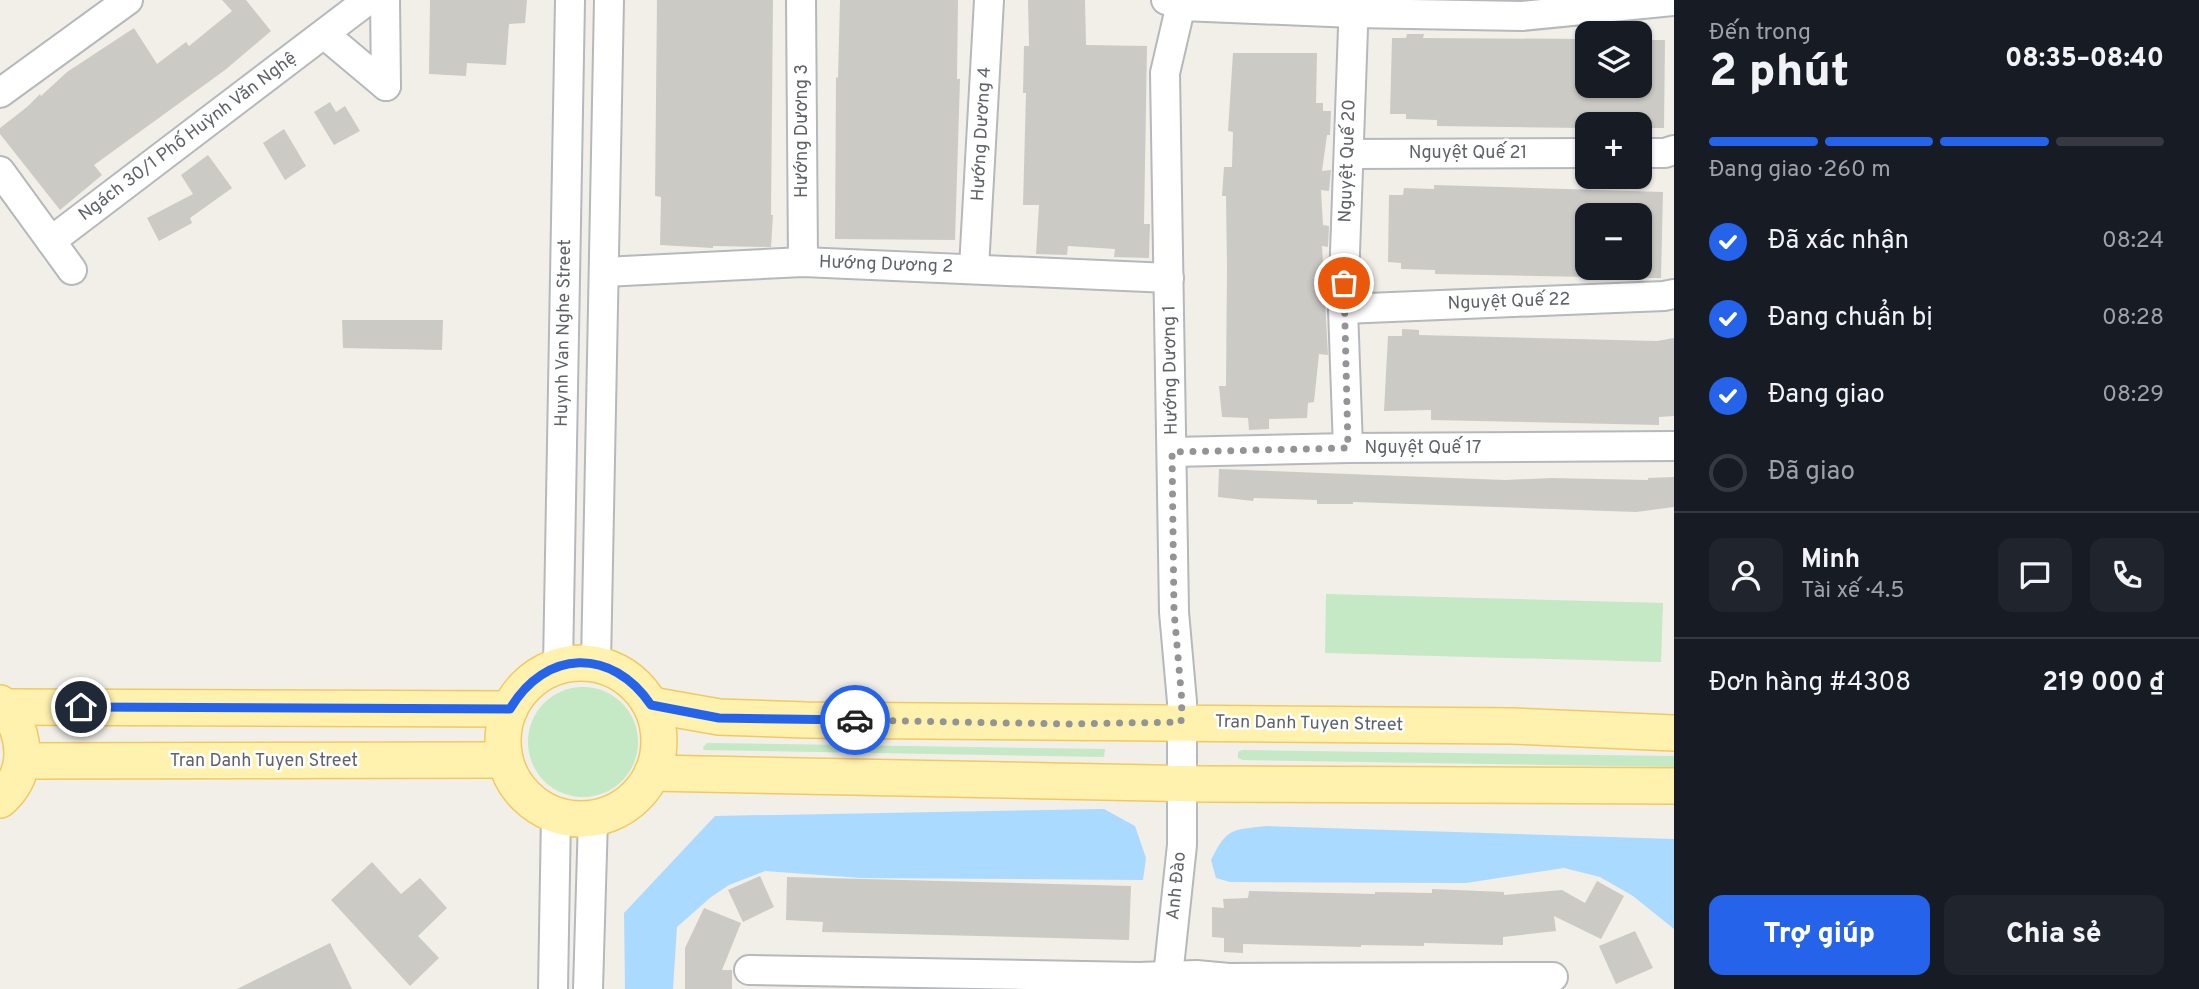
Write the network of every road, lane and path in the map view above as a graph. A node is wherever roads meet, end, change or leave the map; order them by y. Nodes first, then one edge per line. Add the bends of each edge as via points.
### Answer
1 (128, 0) edge
2 (368, 0) edge
3 (385, 0) edge
4 (570, 0) edge
5 (609, 0) edge
6 (801, 0) edge
7 (989, 0) edge
8 (1674, 1) edge
9 (1177, 2) edge
10 (1354, 6) edge
11 (1522, 8) edge
12 (324, 34) junction
13 (0, 93) edge
14 (1674, 150) edge
15 (1349, 153) junction
16 (1575, 153) edge
17 (1652, 153) edge
18 (0, 172) edge
19 (51, 241) junction
20 (803, 262) junction
21 (974, 268) junction
22 (72, 270) dead end
23 (604, 272) junction
24 (1169, 278) junction
25 (1674, 294) edge
26 (1343, 309) junction
27 (1674, 446) edge
28 (1348, 448) junction
29 (1172, 452) junction
30 (596, 664) junction
31 (558, 666) junction
32 (2, 703) edge
33 (651, 705) junction
34 (510, 709) junction
35 (1181, 722) junction
36 (1674, 733) edge
37 (505, 760) junction
38 (22, 761) junction
39 (652, 773) junction
40 (1181, 784) junction
41 (1674, 786) edge
42 (0, 800) edge
43 (556, 815) junction
44 (593, 818) junction
45 (749, 970) dead end
46 (1168, 982) edge
47 (1309, 984) edge
48 (553, 989) edge
49 (588, 989) edge
50 (1541, 989) edge

1 - 13 street
2 - 12 street, Ngách 30/1 Phố Huỳnh Văn Nghệ
3 - 12 street via 386,86
4 - 31 street, Huynh Van Nghe Street
5 - 23 street
6 - 20 street, Hướng Dương 3
7 - 21 street, Hướng Dương 4
8 - 11 street
9 - 10 street
9 - 24 street, Hướng Dương 1 via 1166,73
10 - 11 street
10 - 15 street, Nguyệt Quế 20
12 - 19 street, Ngách 30/1 Phố Huỳnh Văn Nghệ
14 - 17 street
15 - 16 street, Nguyệt Quế 21
15 - 26 street, Nguyệt Quế 20
18 - 19 street
19 - 22 street
20 - 21 street, Hướng Dương 2
20 - 23 street, Hướng Dương 2
21 - 24 street, Hướng Dương 2
23 - 30 street
24 - 29 street, Hướng Dương 1
25 - 26 street, Nguyệt Quế 22
26 - 28 street, Nguyệt Quế 20
27 - 28 street, Nguyệt Quế 17
28 - 29 street, Nguyệt Quế 17
29 - 35 street, Hướng Dương 1
30 - 31 main road
30 - 33 main road via 628,678
31 - 34 main road via 529,682
32 - 34 main road
32 - 38 main road via 19,732
33 - 35 main road, Tran Danh Tuyen Street via 719,718
33 - 39 main road via 659,739
34 - 37 main road via 504,725
35 - 36 main road, Tran Danh Tuyen Street
35 - 40 street, Hướng Dương 1
37 - 38 main road, Tran Danh Tuyen Street
37 - 43 main road via 523,793
38 - 42 main road via 17,780
39 - 40 main road
39 - 44 main road via 628,803
40 - 41 main road
40 - 46 street, Anh Đào via 1182,845
43 - 44 main road
43 - 48 street
44 - 49 street
45 - 46 street
46 - 47 street
47 - 50 street via 1553,977

